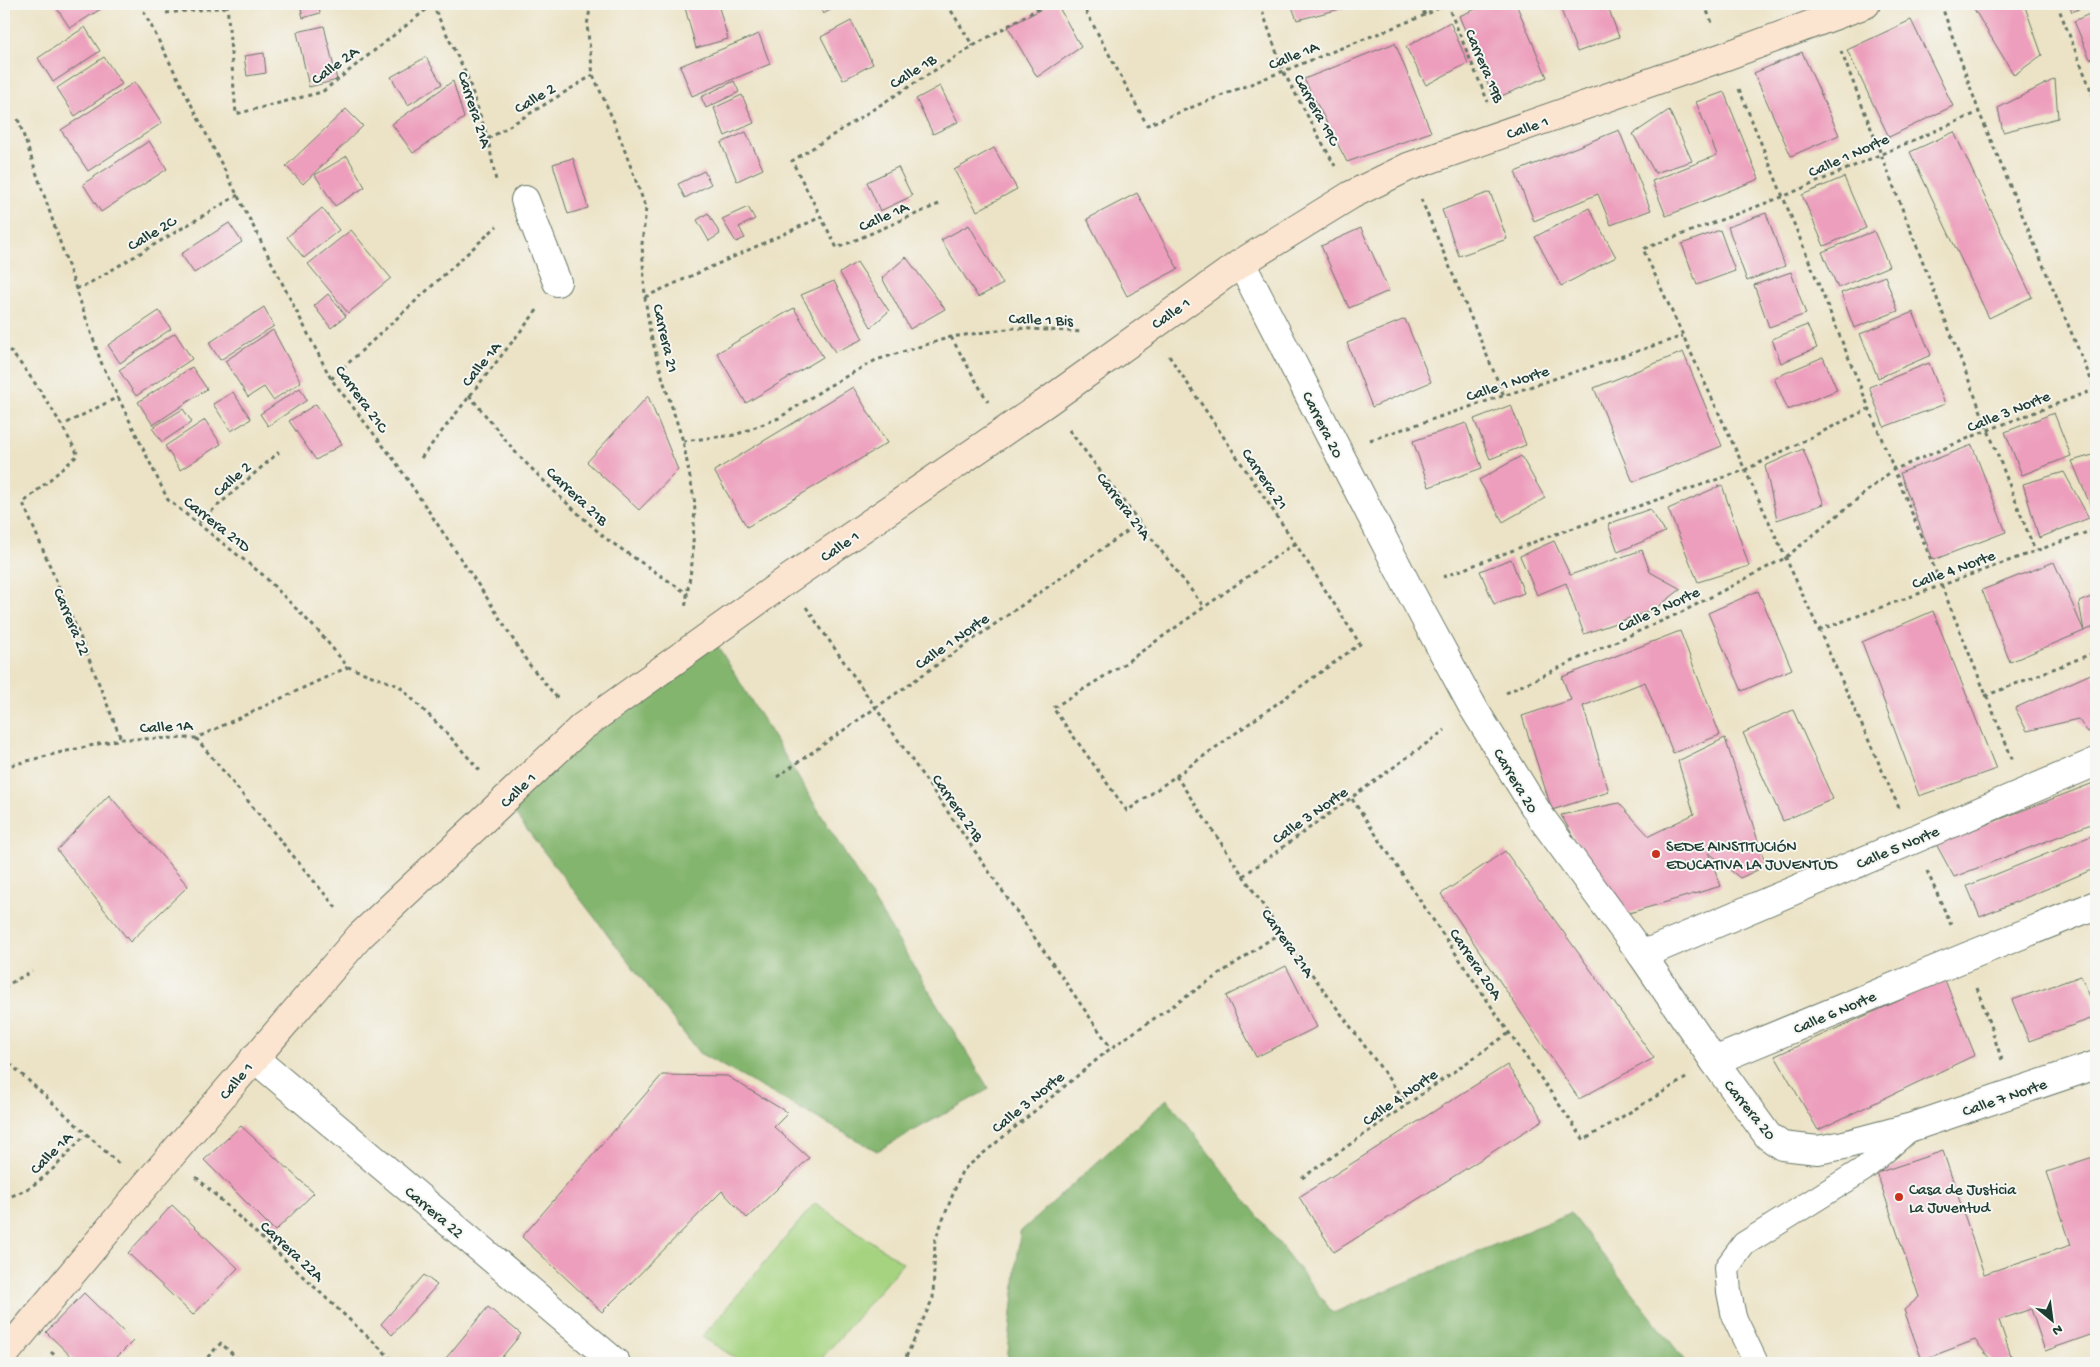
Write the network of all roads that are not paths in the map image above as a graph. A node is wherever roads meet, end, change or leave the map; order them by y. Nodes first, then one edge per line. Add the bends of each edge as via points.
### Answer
1 (1866, 4) edge
2 (525, 200) road end
3 (1241, 263) junction
4 (556, 282) road end
5 (2096, 762) edge
6 (2096, 905) edge
7 (1642, 955) junction
8 (254, 1058) junction
9 (1714, 1061) junction
10 (2096, 1065) edge
11 (1912, 1128) junction
12 (4, 1355) edge
13 (616, 1363) edge
14 (1756, 1363) edge

1 - 3 street, Calle 1 via 1408,167 1351,195
2 - 4 street
3 - 7 street, Carrera 20 via 1474,709 1540,816
3 - 8 street, Calle 1 via 582,727 360,936
5 - 7 street, Calle 5 Norte
6 - 9 street, Calle 6 Norte
7 - 9 street, Carrera 20
8 - 12 street, Calle 1
8 - 13 street, Carrera 22
9 - 11 street, Carrera 20 via 1768,1136 1782,1146 1818,1150
10 - 11 street, Calle 7 Norte
11 - 14 lane via 1864,1169 1744,1244 1727,1267 1734,1317

